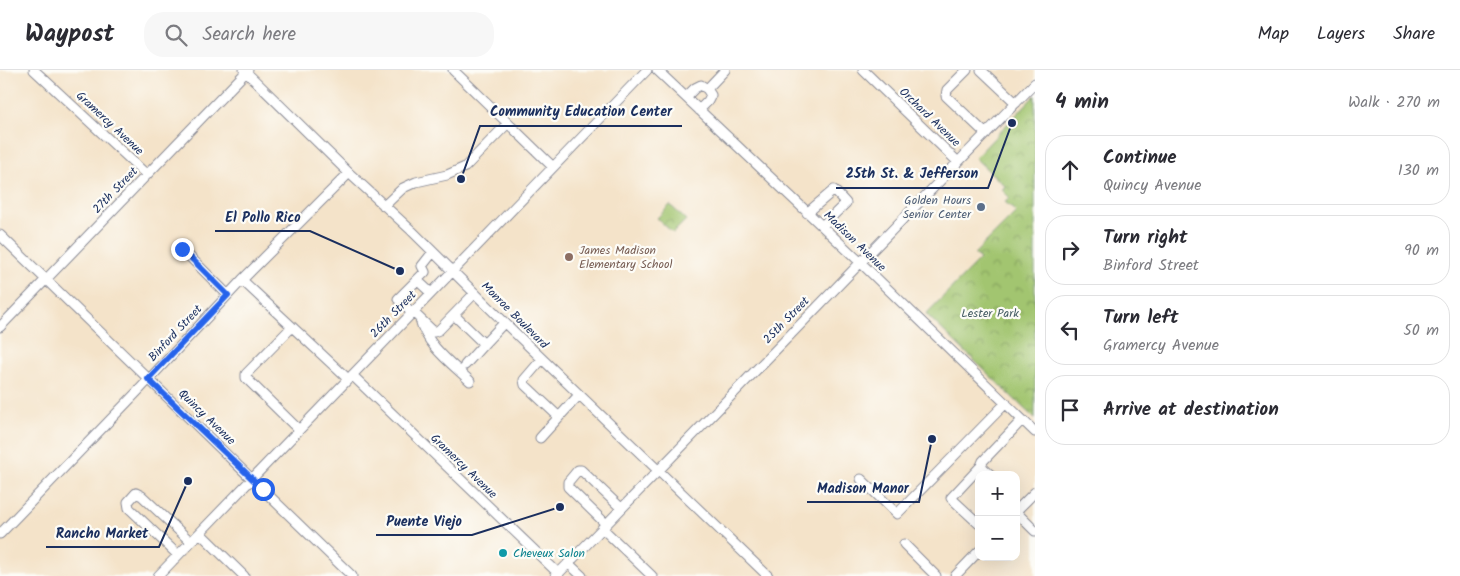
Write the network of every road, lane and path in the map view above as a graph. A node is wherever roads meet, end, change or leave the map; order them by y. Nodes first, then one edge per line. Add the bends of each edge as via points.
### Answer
1 (34, 70) edge
2 (453, 70) edge
3 (647, 70) edge
4 (657, 70) edge
5 (725, 70) edge
6 (863, 70) edge
7 (967, 70) edge
8 (981, 70) edge
9 (246, 71) edge
10 (1035, 83) edge
11 (707, 89) junction
12 (686, 97) junction
13 (1016, 103) junction
14 (699, 110) junction
15 (508, 123) junction
16 (986, 134) junction
17 (958, 162) junction
18 (553, 167) junction
19 (349, 173) junction
20 (147, 175) junction
21 (384, 206) junction
22 (807, 212) junction
23 (822, 226) junction
24 (0, 236) edge
25 (182, 249) dead end
26 (433, 252) junction
27 (860, 262) junction
28 (453, 271) junction
29 (46, 280) junction
30 (242, 280) junction
31 (417, 280) junction
32 (431, 293) junction
33 (475, 293) junction
34 (228, 295) junction
35 (413, 312) junction
36 (454, 315) junction
37 (420, 319) junction
38 (504, 323) junction
39 (0, 327) edge
40 (291, 328) junction
41 (484, 344) junction
42 (542, 359) junction
43 (465, 365) dead end
44 (350, 377) junction
45 (148, 379) junction
46 (470, 381) dead end
47 (579, 394) junction
48 (1006, 403) junction
49 (559, 417) junction
50 (1022, 420) junction
51 (299, 430) junction
52 (1035, 432) edge
53 (540, 438) dead end
54 (982, 466) junction
55 (658, 470) junction
56 (986, 471) edge
57 (252, 478) junction
58 (861, 479) dead end
59 (1035, 492) edge
60 (1020, 505) edge
61 (621, 508) junction
62 (1020, 510) edge
63 (975, 520) edge
64 (604, 526) junction
65 (1035, 531) edge
66 (200, 533) junction
67 (0, 534) edge
68 (191, 542) junction
69 (904, 544) dead end
70 (178, 555) junction
71 (975, 555) edge
72 (568, 564) junction
73 (558, 575) edge
74 (957, 575) edge
75 (158, 576) edge
76 (244, 576) edge
77 (352, 576) edge
78 (582, 576) edge
79 (652, 576) edge
80 (768, 576) edge
81 (936, 576) edge

1 - 20 street, Gramercy Avenue
2 - 15 street
3 - 18 street, 26th Street
4 - 12 street, Madison Avenue
5 - 11 street
6 - 17 street, Orchard Avenue
7 - 16 street via 946,90 946,96
8 - 13 street
9 - 19 street, Monroe Boulevard
9 - 20 street, 27th Street
10 - 13 street, 25th Street
11 - 12 street via 698,86
11 - 14 street via 710,98
12 - 14 street, Madison Avenue
13 - 16 street, 25th Street
14 - 22 street, Madison Avenue
15 - 18 street
15 - 21 street via 465,166 447,176 403,188
16 - 17 street, 25th Street
17 - 27 street, 25th Street
18 - 28 street, 26th Street
19 - 21 street, Monroe Boulevard
19 - 30 street, Binford Street
20 - 29 street, 27th Street
21 - 26 street, Monroe Boulevard
22 - 23 street, Madison Avenue
22 - 23 street via 834,190 846,203
23 - 27 street, Madison Avenue
24 - 29 street, Quincy Avenue
25 - 34 street
26 - 28 street, Monroe Boulevard
26 - 31 street via 422,266 425,272
27 - 48 street, Madison Avenue
27 - 55 street, 25th Street
28 - 32 street, 26th Street
28 - 33 street, Monroe Boulevard
29 - 39 street, 27th Street
29 - 45 street, Quincy Avenue
30 - 34 street, Binford Street
30 - 40 street, Gramercy Avenue
31 - 32 street
31 - 35 street via 398,299
32 - 35 street, 26th Street
33 - 36 street
33 - 38 street, Monroe Boulevard
34 - 45 street, Binford Street
35 - 37 street
35 - 44 street, 26th Street
36 - 37 street via 434,332
36 - 41 street
37 - 46 street via 433,346
38 - 41 street
38 - 42 street, Monroe Boulevard
40 - 44 street, Gramercy Avenue
40 - 51 street via 246,374 246,378
41 - 43 street
42 - 47 street, Monroe Boulevard
42 - 49 street via 524,380 525,385
44 - 51 street, 26th Street
44 - 73 street, Gramercy Avenue
45 - 57 street, Quincy Avenue
45 - 67 street, Binford Street
47 - 49 street
47 - 55 street, Monroe Boulevard
48 - 50 street, Madison Avenue
48 - 58 street via 897,514
49 - 53 street
50 - 52 street, Madison Avenue
50 - 54 street
51 - 57 street, 26th Street
54 - 56 street
54 - 63 street via 951,498
55 - 61 street, 25th Street
55 - 80 street, Monroe Boulevard
57 - 66 street, 26th Street
57 - 77 street, Quincy Avenue
59 - 60 street
61 - 64 street, 25th Street
61 - 64 street via 582,470 578,470 568,482 568,487
62 - 65 street
64 - 72 street, 25th Street
64 - 79 street
66 - 68 street, 26th Street
66 - 76 street
68 - 70 street, 26th Street
68 - 70 street via 136,493 128,502 129,508
69 - 81 street
70 - 75 street, 26th Street
71 - 74 street
72 - 73 street, 25th Street
72 - 78 street

